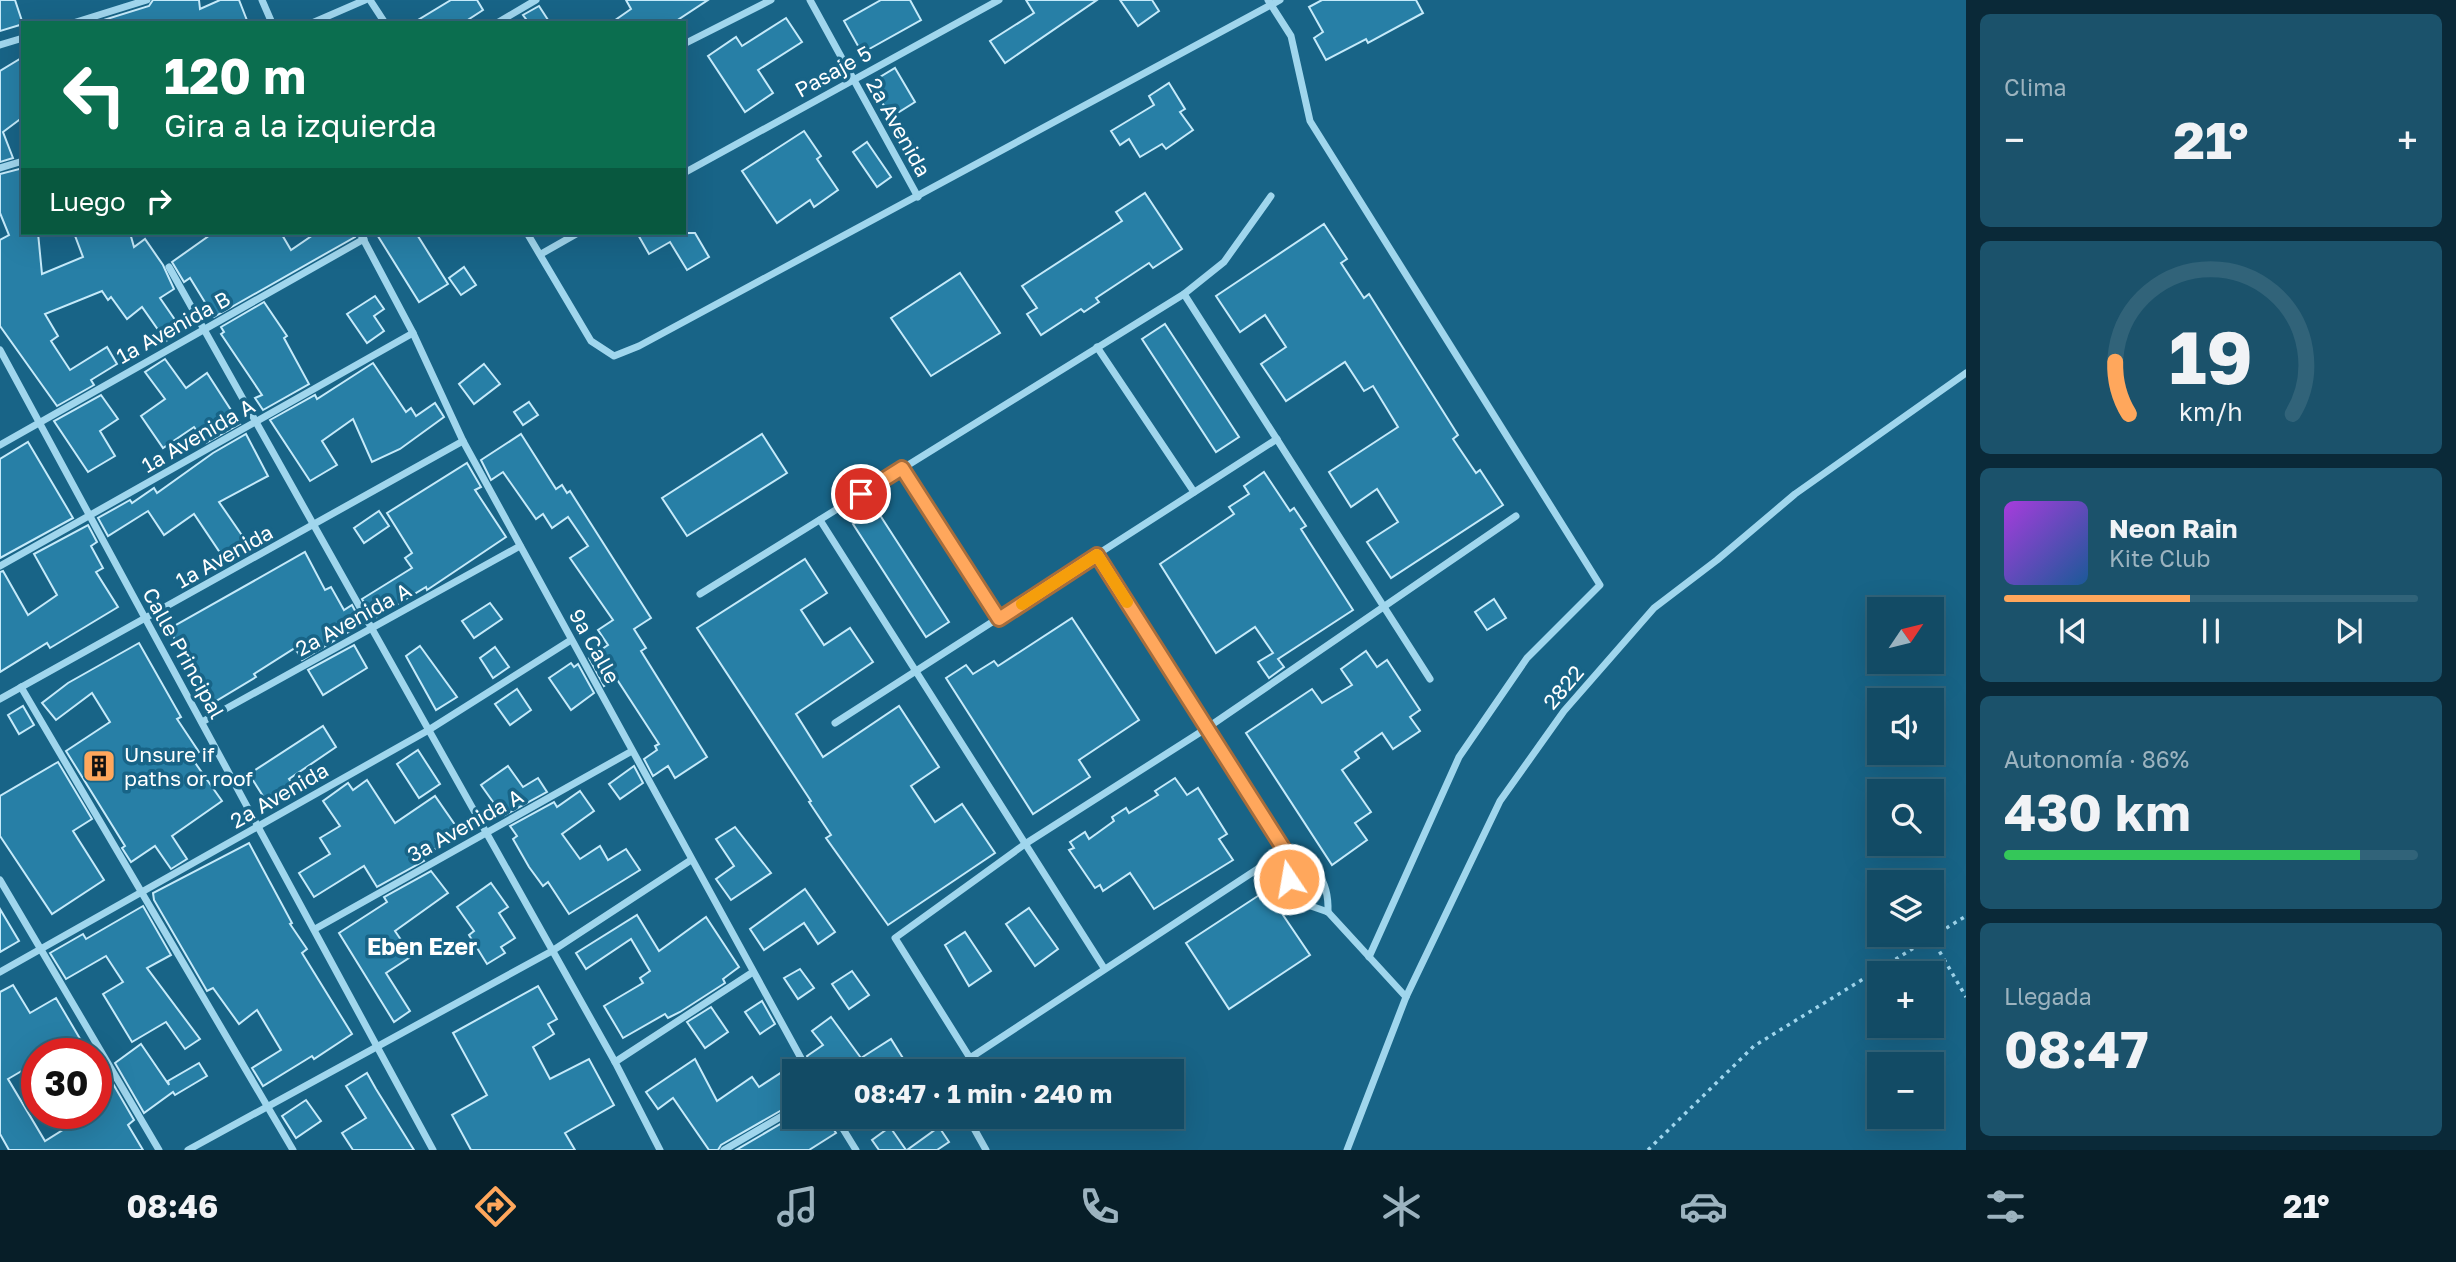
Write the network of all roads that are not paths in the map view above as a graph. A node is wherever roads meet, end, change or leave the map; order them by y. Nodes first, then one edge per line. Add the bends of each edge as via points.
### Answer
1 (147, 0) edge
2 (262, 0) edge
3 (367, 0) edge
4 (536, 0) edge
5 (771, 0) edge
6 (810, 0) edge
7 (999, 0) edge
8 (1280, 0) edge
9 (1269, 3) edge
10 (79, 21) edge
11 (271, 21) edge
12 (317, 21) edge
13 (383, 21) edge
14 (500, 21) edge
15 (21, 39) edge
16 (686, 43) edge
17 (0, 45) edge
18 (853, 79) junction
19 (21, 162) edge
20 (0, 168) edge
21 (686, 172) edge
22 (1271, 196) dead end
23 (918, 197) junction
24 (528, 235) edge
25 (574, 235) edge
26 (362, 236) edge
27 (541, 254) junction
28 (169, 267) dead end
29 (1184, 294) junction
30 (205, 329) junction
31 (413, 333) junction
32 (1097, 347) junction
33 (0, 350) edge
34 (1966, 373) edge
35 (257, 421) junction
36 (40, 422) junction
37 (1277, 439) junction
38 (463, 441) junction
39 (0, 445) edge
40 (902, 468) junction
41 (1194, 492) junction
42 (90, 516) junction
43 (1516, 516) dead end
44 (820, 520) junction
45 (313, 527) junction
46 (520, 546) junction
47 (1097, 555) junction
48 (0, 566) edge
49 (700, 594) dead end
50 (1385, 608) junction
51 (146, 619) junction
52 (999, 619) junction
53 (372, 630) junction
54 (571, 640) junction
55 (916, 671) junction
56 (1430, 678) dead end
57 (21, 687) junction
58 (0, 699) edge
59 (202, 722) junction
60 (835, 723) dead end
61 (1207, 728) junction
62 (427, 731) junction
63 (632, 751) junction
64 (259, 826) junction
65 (485, 834) junction
66 (1025, 844) junction
67 (1285, 851) junction
68 (691, 860) junction
69 (0, 880) edge
70 (141, 894) junction
71 (1328, 912) junction
72 (315, 929) junction
73 (39, 950) junction
74 (552, 951) junction
75 (1369, 957) junction
76 (1104, 968) junction
77 (0, 972) edge
78 (753, 972) junction
79 (1406, 997) junction
80 (379, 1046) junction
81 (971, 1058) joint
82 (801, 1059) edge
83 (615, 1062) junction
84 (268, 1107) junction
85 (782, 1116) edge
86 (843, 1129) edge
87 (974, 1129) edge
88 (159, 1150) edge
89 (188, 1150) edge
90 (293, 1150) edge
91 (433, 1150) edge
92 (660, 1150) edge
93 (724, 1150) edge
94 (856, 1150) edge
95 (986, 1150) edge
96 (1346, 1150) edge

1 - 10 street
2 - 11 street
3 - 12 street
3 - 13 street
4 - 14 street
5 - 16 street
6 - 18 street, 2a Avenida
7 - 18 street, Pasaje 5
8 - 9 street
9 - 23 street
9 - 75 street via 1291,36 1310,121 1600,585 1527,658 1459,757
15 - 17 street
18 - 21 street, Pasaje 5
18 - 23 street, 2a Avenida
19 - 20 street
22 - 29 street via 1224,262
23 - 27 street via 614,356 592,341
24 - 27 street
25 - 27 street
26 - 30 street, 1a Avenida B
26 - 31 street, 9a Calle
28 - 30 street
29 - 32 street
29 - 37 street
30 - 35 street
30 - 36 street, 1a Avenida B
31 - 35 street, 1a Avenida A
31 - 38 street, 9a Calle
32 - 40 street
32 - 41 street
33 - 36 street, Calle Principal
34 - 79 street, 2822 via 1795,494 1654,608 1564,711 1500,801
35 - 42 street, 1a Avenida A
35 - 45 street
36 - 39 street, 1a Avenida B
36 - 42 street, Calle Principal
37 - 41 street
37 - 50 street
38 - 45 street, 1a Avenida
38 - 46 street, 9a Calle
40 - 44 street
40 - 52 street
41 - 47 street
42 - 48 street, 1a Avenida A
42 - 51 street, Calle Principal
43 - 50 street
44 - 49 street
44 - 55 street
45 - 51 street, 1a Avenida
45 - 53 street
46 - 53 street, 2a Avenida A
46 - 54 street, 9a Calle
47 - 52 street
47 - 61 street
50 - 56 street
50 - 61 street
51 - 57 street, 1a Avenida
51 - 59 street, Calle Principal
52 - 55 street
53 - 59 street, 2a Avenida A
53 - 62 street
54 - 62 street, 2a Avenida
54 - 63 street, 9a Calle
55 - 60 street
55 - 66 street
57 - 58 street, 1a Avenida
57 - 70 street
59 - 64 street, Calle Principal
61 - 66 street
61 - 67 street
62 - 64 street, 2a Avenida
62 - 65 street
63 - 65 street, 3a Avenida A
63 - 68 street, 9a Calle
64 - 70 street, 2a Avenida
64 - 72 street, Calle Principal
65 - 72 street, 3a Avenida A
65 - 74 street
66 - 76 street
66 - 81 street via 895,938
67 - 71 street via 1289,879 1308,905
67 - 71 street via 1310,864 1329,890
67 - 76 street
68 - 74 street
68 - 78 street, 9a Calle
69 - 73 street
70 - 73 street, 2a Avenida
70 - 84 street
71 - 75 street
72 - 80 street, Calle Principal
73 - 77 street, 2a Avenida
73 - 88 street
74 - 80 street
74 - 83 street
75 - 79 street
76 - 81 street
78 - 82 street, 9a Calle
78 - 83 street
79 - 96 street, 2822
80 - 84 street
80 - 91 street, Calle Principal
83 - 92 street
84 - 89 street
84 - 90 street
85 - 93 street
86 - 94 street
87 - 95 street

